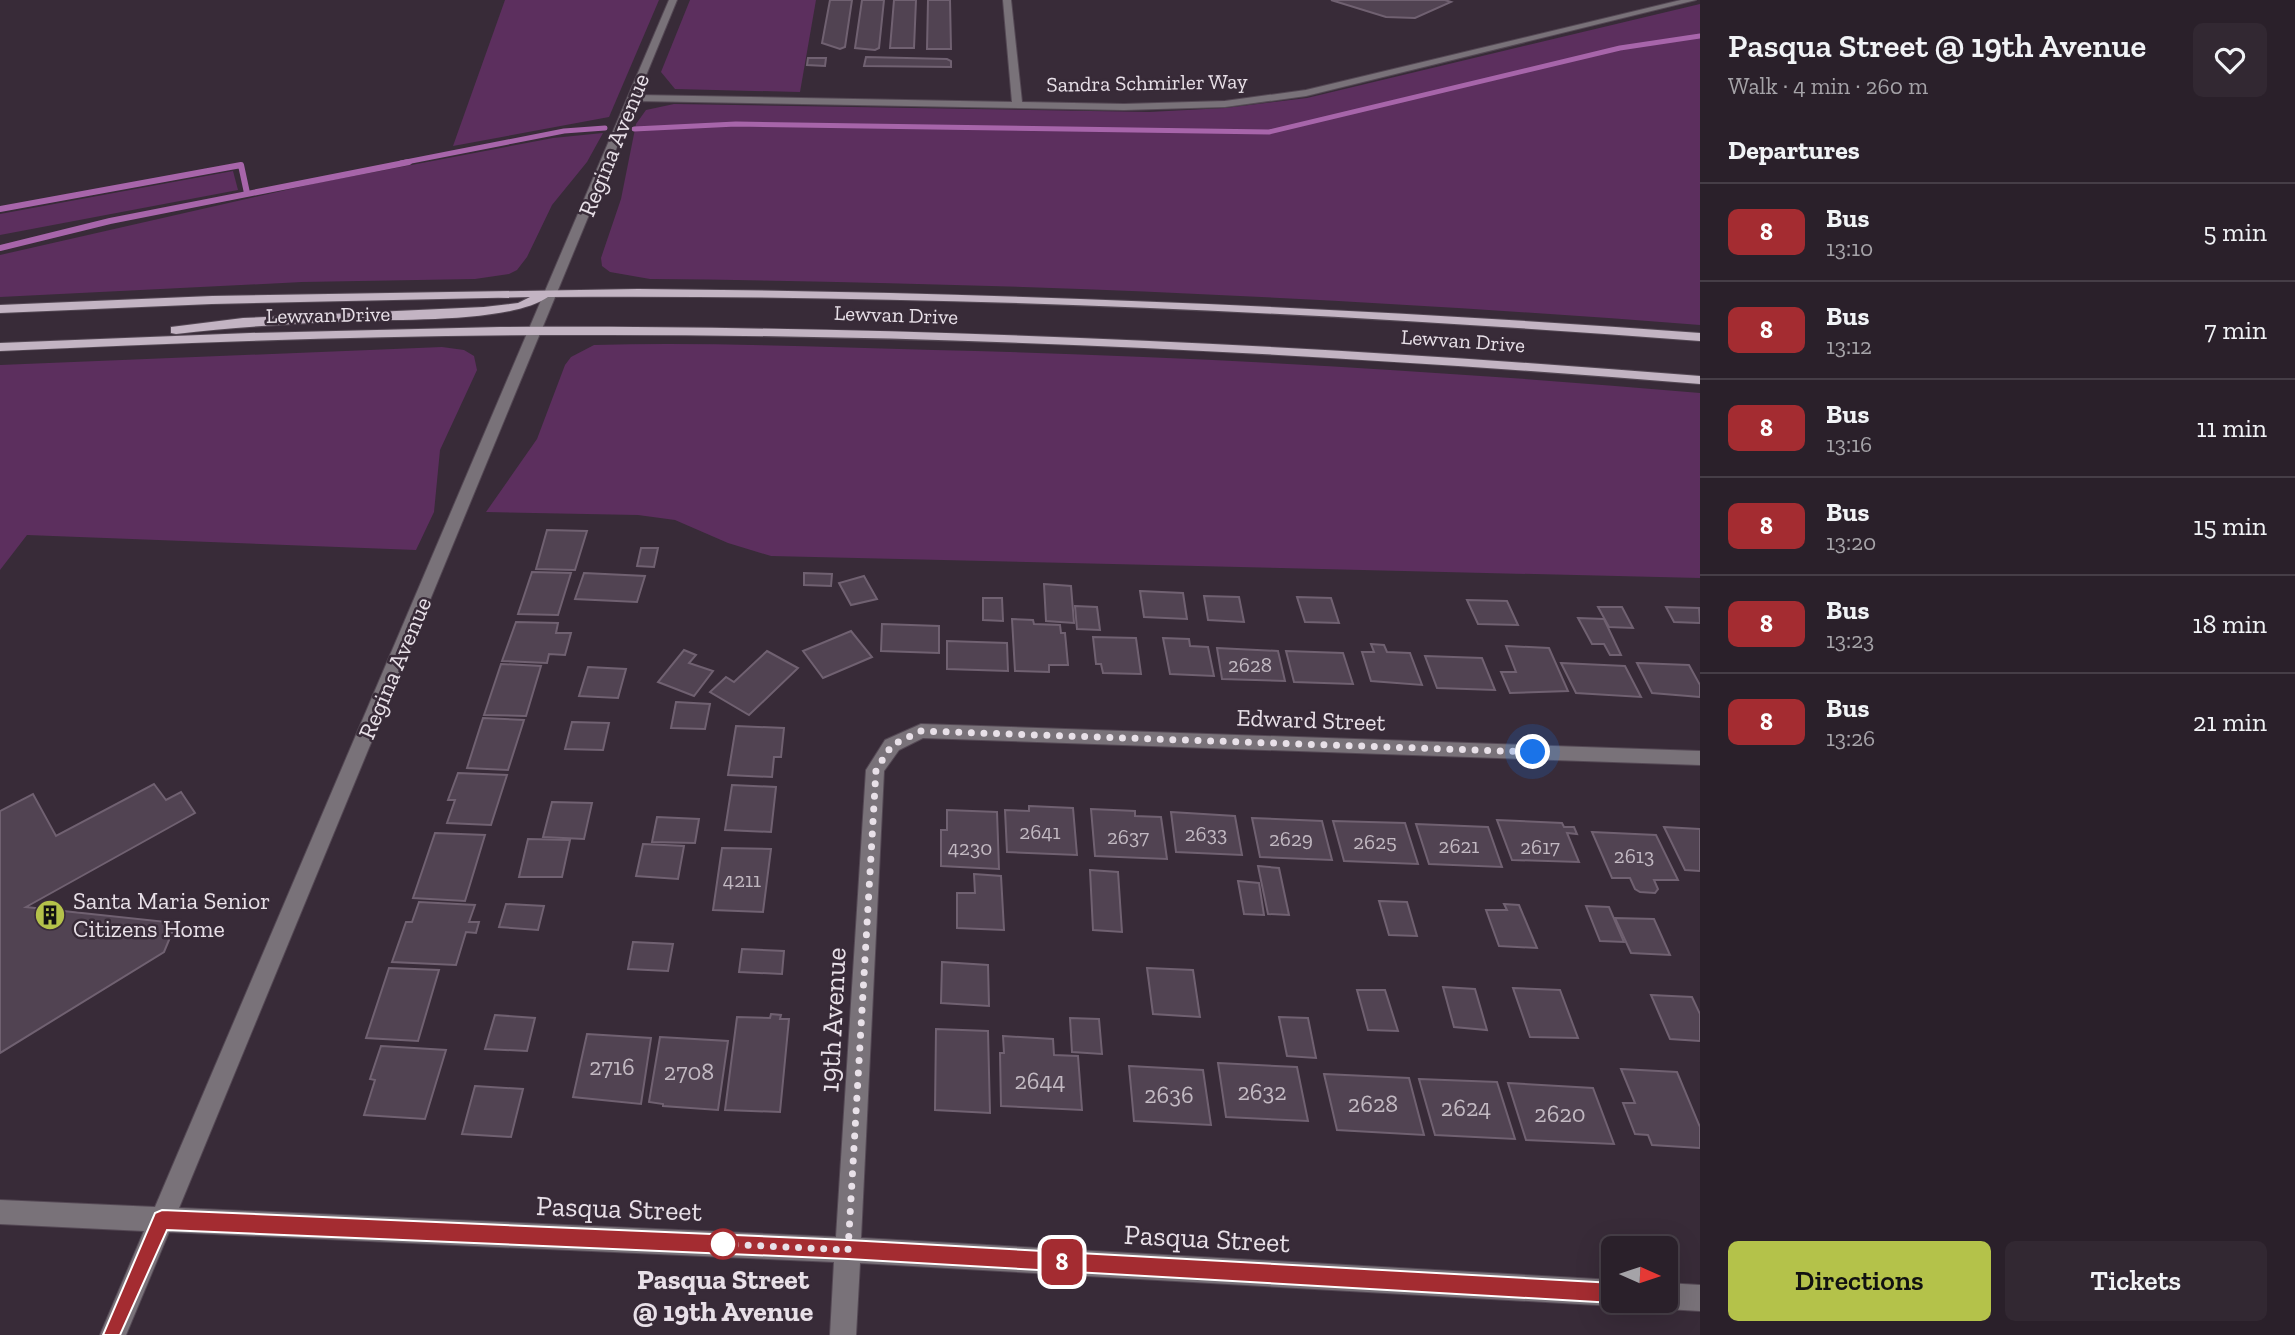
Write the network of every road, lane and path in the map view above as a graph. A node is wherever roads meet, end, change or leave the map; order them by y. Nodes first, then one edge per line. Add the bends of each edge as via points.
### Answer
1 (673, 0) edge
2 (1007, 0) edge
3 (1692, 0) edge
4 (634, 98) junction
5 (1017, 105) junction
6 (553, 292) junction
7 (0, 309) edge
8 (536, 332) junction
9 (1700, 337) edge
10 (89, 343) junction
11 (0, 347) edge
12 (1700, 380) edge
13 (921, 731) joint
14 (1700, 758) edge
15 (0, 1212) edge
16 (162, 1220) junction
17 (848, 1250) junction
18 (1601, 1292) edge
19 (1678, 1296) edge
20 (1700, 1297) edge
21 (113, 1335) edge
22 (844, 1335) edge

1 - 4 street, Regina Avenue
2 - 5 street
3 - 5 street, Sandra Schmirler Way via 1280,97 1176,106
4 - 5 street, Sandra Schmirler Way
4 - 6 street, Regina Avenue
6 - 7 main road, Lewvan Drive
6 - 8 street, Regina Avenue
6 - 9 main road, Lewvan Drive via 1028,299 1297,310
6 - 10 main road, Lewvan Drive via 521,306 484,311 243,322
8 - 10 main road, Lewvan Drive
8 - 12 main road, Lewvan Drive via 1089,341 1428,359
8 - 16 street, Regina Avenue
10 - 11 main road, Lewvan Drive
13 - 14 street, Edward Street
13 - 17 street, 19th Avenue via 892,745 876,770
15 - 16 street, Pasqua Street
16 - 17 street, Pasqua Street
16 - 21 street, Regina Avenue
17 - 18 street, Pasqua Street
17 - 22 street, 19th Avenue
19 - 20 street

